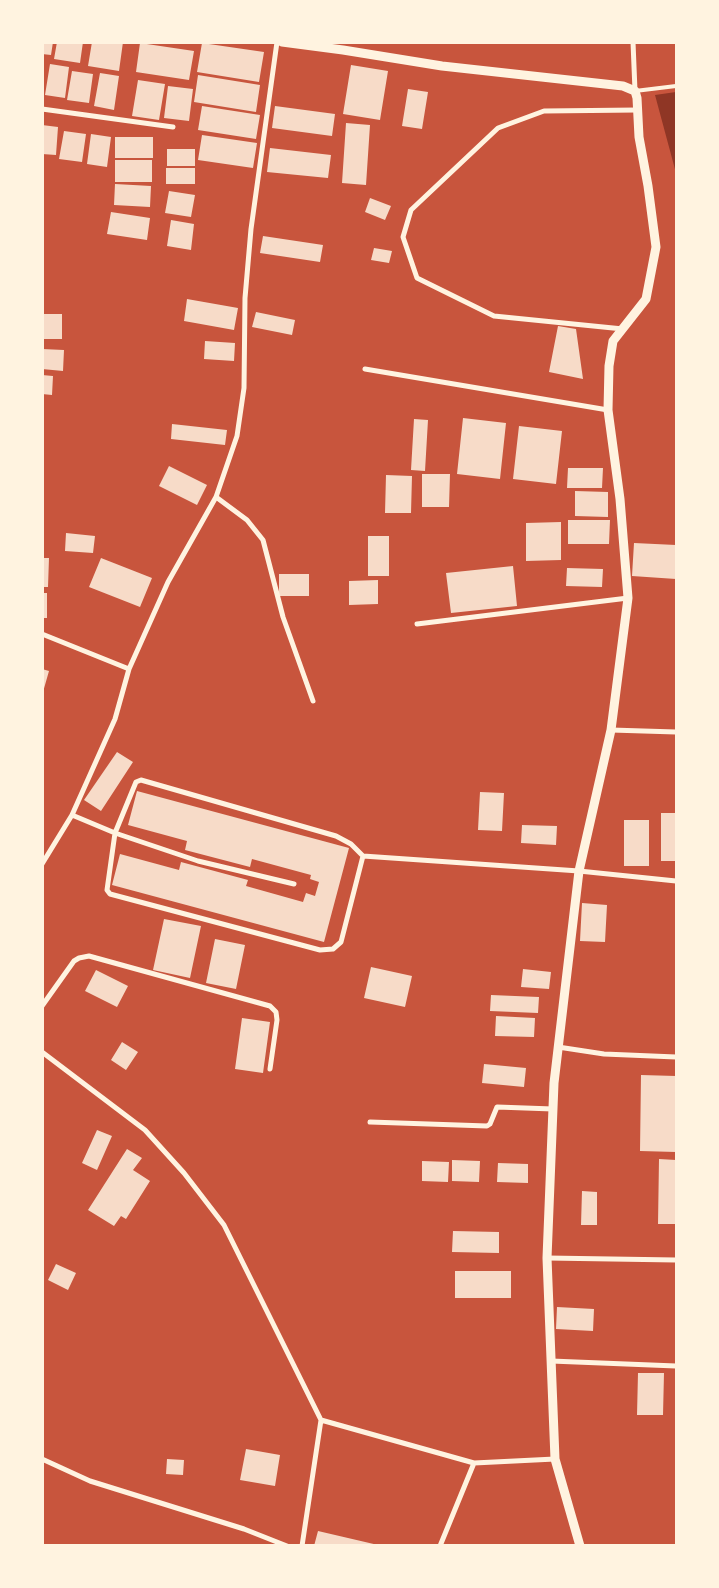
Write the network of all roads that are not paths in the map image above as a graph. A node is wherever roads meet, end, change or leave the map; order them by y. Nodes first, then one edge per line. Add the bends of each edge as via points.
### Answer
1 (277, 42) edge
2 (282, 42) edge
3 (633, 42) edge
4 (676, 86) edge
5 (635, 92) junction
6 (42, 109) edge
7 (637, 110) junction
8 (173, 127) dead end
9 (623, 328) junction
10 (365, 369) dead end
11 (608, 410) junction
12 (216, 497) junction
13 (628, 598) junction
14 (417, 624) dead end
15 (42, 634) edge
16 (129, 669) junction
17 (312, 702) dead end
18 (611, 730) junction
19 (676, 732) edge
20 (72, 815) junction
21 (115, 833) junction
22 (363, 856) junction
23 (42, 864) edge
24 (578, 871) junction
25 (676, 880) edge
26 (294, 884) dead end
27 (42, 1006) edge
28 (558, 1047) junction
29 (42, 1052) edge
30 (676, 1057) edge
31 (270, 1069) dead end
32 (553, 1109) junction
33 (370, 1122) dead end
34 (547, 1258) junction
35 (676, 1260) edge
36 (551, 1361) junction
37 (676, 1366) edge
38 (321, 1420) junction
39 (42, 1458) edge
40 (554, 1459) junction
41 (474, 1462) junction
42 (287, 1546) edge
43 (302, 1546) edge
44 (440, 1546) edge
45 (580, 1546) edge

1 - 12 street via 251,229 244,388 237,436
2 - 5 street via 442,66 623,86
3 - 5 street
4 - 5 lane
5 - 7 street
6 - 8 street
7 - 9 street via 638,137 656,247 646,299
7 - 9 street via 544,111 498,128 411,210 403,237 417,278 494,316
9 - 11 street via 613,341
10 - 11 street
11 - 13 street via 620,499
12 - 16 street via 168,582
12 - 17 street via 247,520 263,540 283,617
13 - 14 street
13 - 18 street
15 - 16 street
16 - 20 street via 115,719
18 - 19 street
18 - 24 street
20 - 21 street
20 - 23 street
21 - 22 street via 136,782 146,781 336,836
21 - 22 street via 106,886 108,893 320,950 333,948 341,942
21 - 26 street via 198,861
22 - 24 street
24 - 25 street
24 - 28 street
27 - 31 street via 74,961 89,956 261,1003 276,1012
28 - 30 street via 604,1054
28 - 32 street
29 - 38 street via 145,1130 224,1224
32 - 33 street via 497,1107 487,1126
32 - 34 street
34 - 35 street
34 - 36 street
36 - 37 street
36 - 40 street
38 - 41 street
38 - 43 street
39 - 42 street via 90,1481 244,1529
40 - 41 street
40 - 45 street
41 - 44 street

